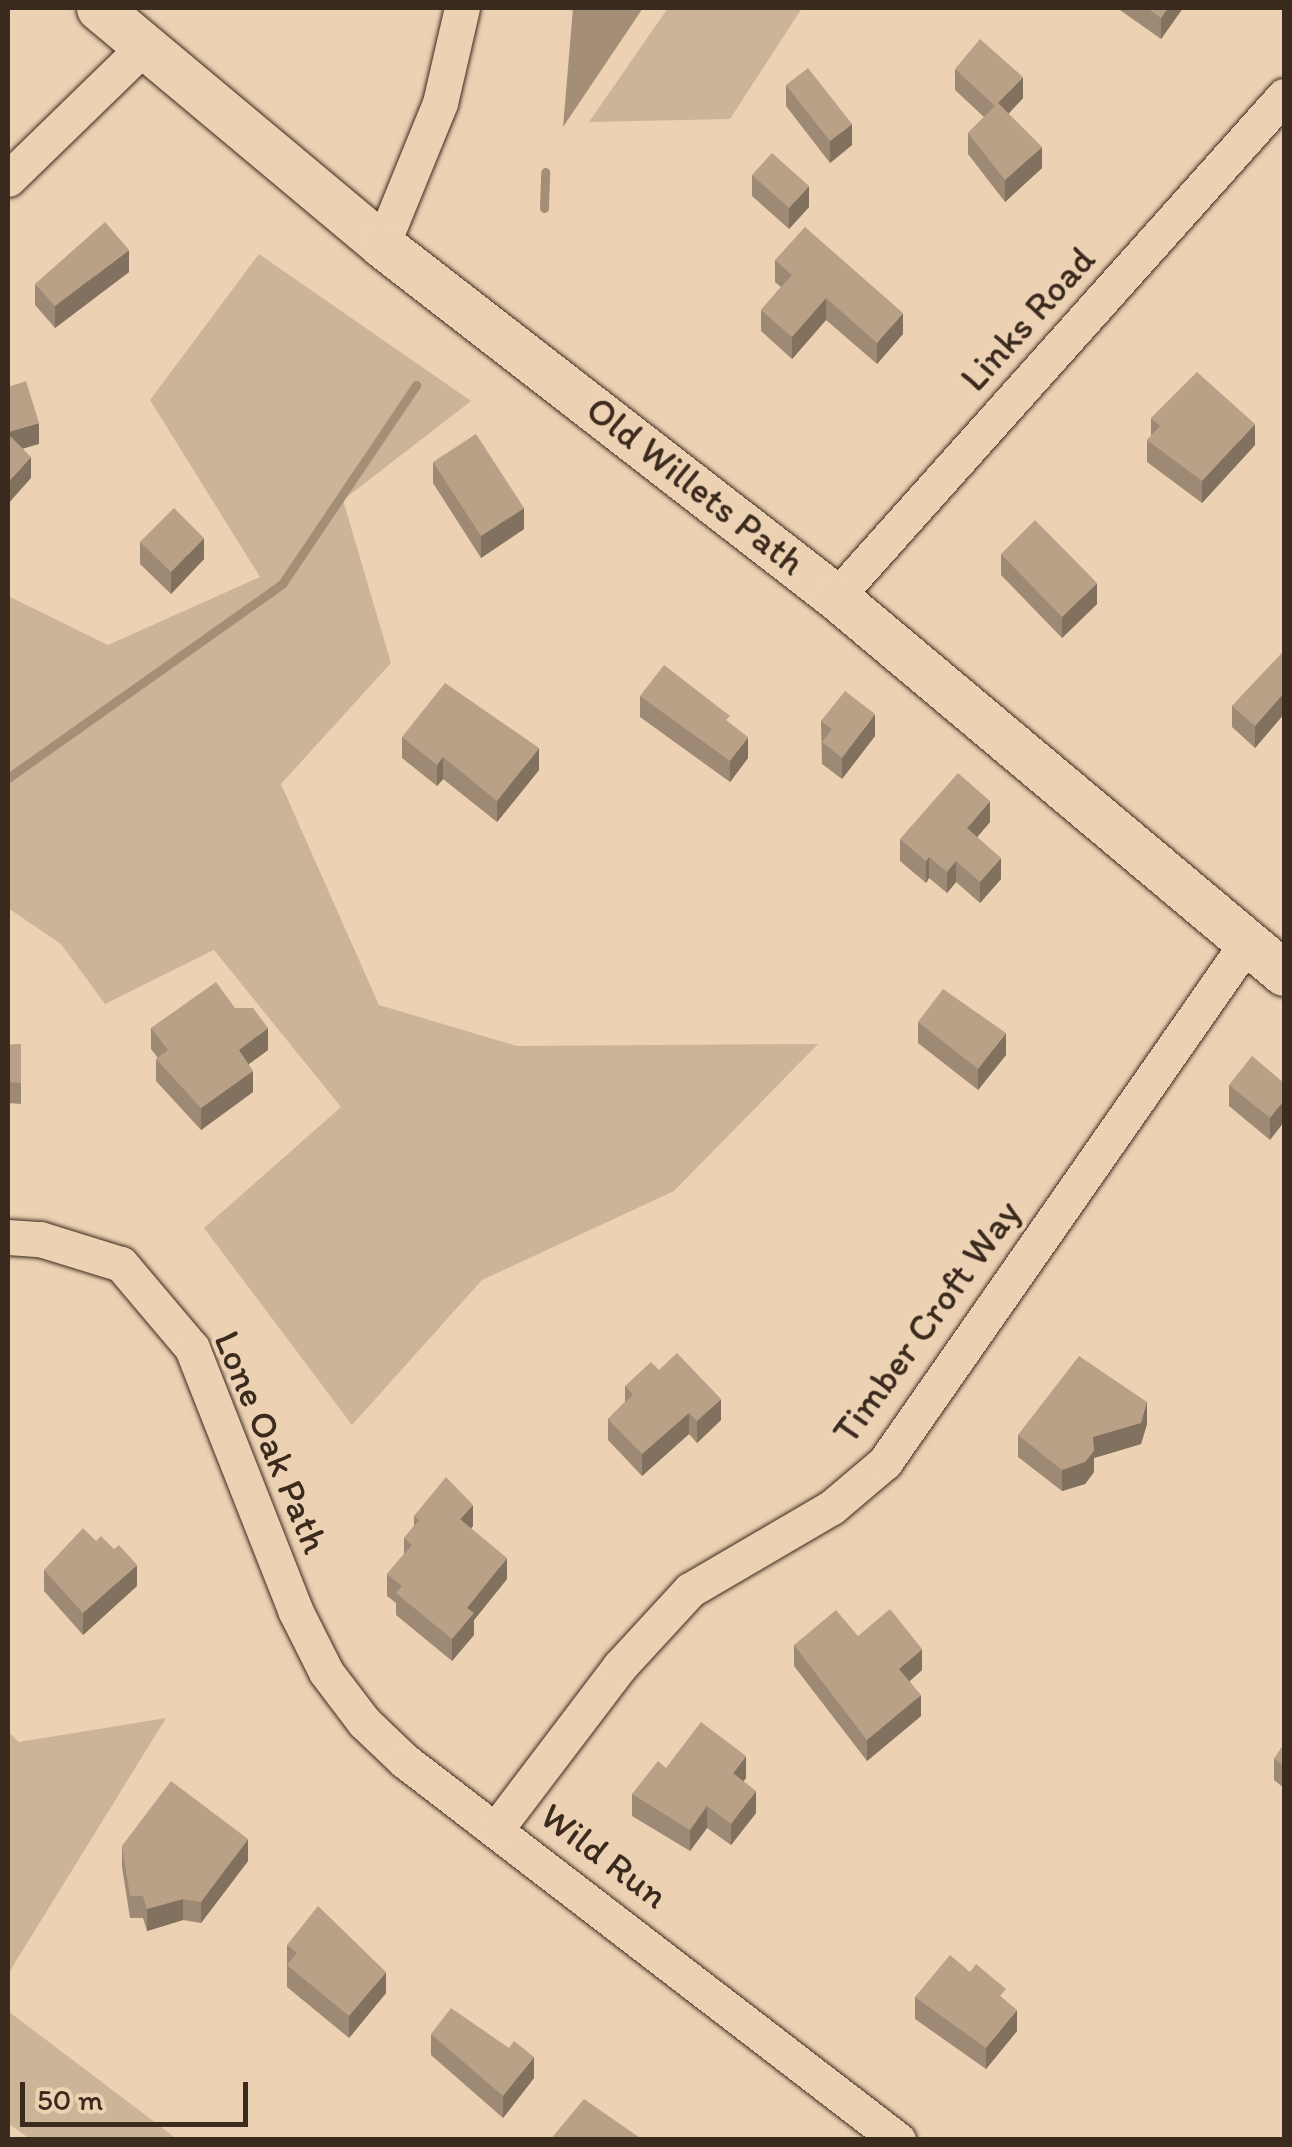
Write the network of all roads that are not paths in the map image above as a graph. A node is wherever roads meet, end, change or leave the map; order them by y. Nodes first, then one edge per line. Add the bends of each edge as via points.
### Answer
1 (99, 8) edge
2 (462, 8) edge
3 (146, 46) junction
4 (1284, 96) edge
5 (8, 179) edge
6 (382, 245) junction
7 (836, 598) junction
8 (1248, 940) junction
9 (1284, 973) edge
10 (8, 1237) edge
11 (295, 1610) joint
12 (496, 1828) junction
13 (898, 2140) edge

1 - 3 main road, Old Willets Path
2 - 6 street via 440,103
3 - 5 street
3 - 6 main road, Old Willets Path
4 - 7 street, Links Road
6 - 7 main road, Old Willets Path
7 - 8 main road, Old Willets Path
8 - 9 main road, Old Willets Path
8 - 12 street, Timber Croft Way via 885,1462 832,1507 690,1590 620,1666
10 - 11 street, Lone Oak Path via 40,1239 121,1264 192,1348
11 - 12 street, Wild Run via 326,1672 364,1722
12 - 13 street, Wild Run

